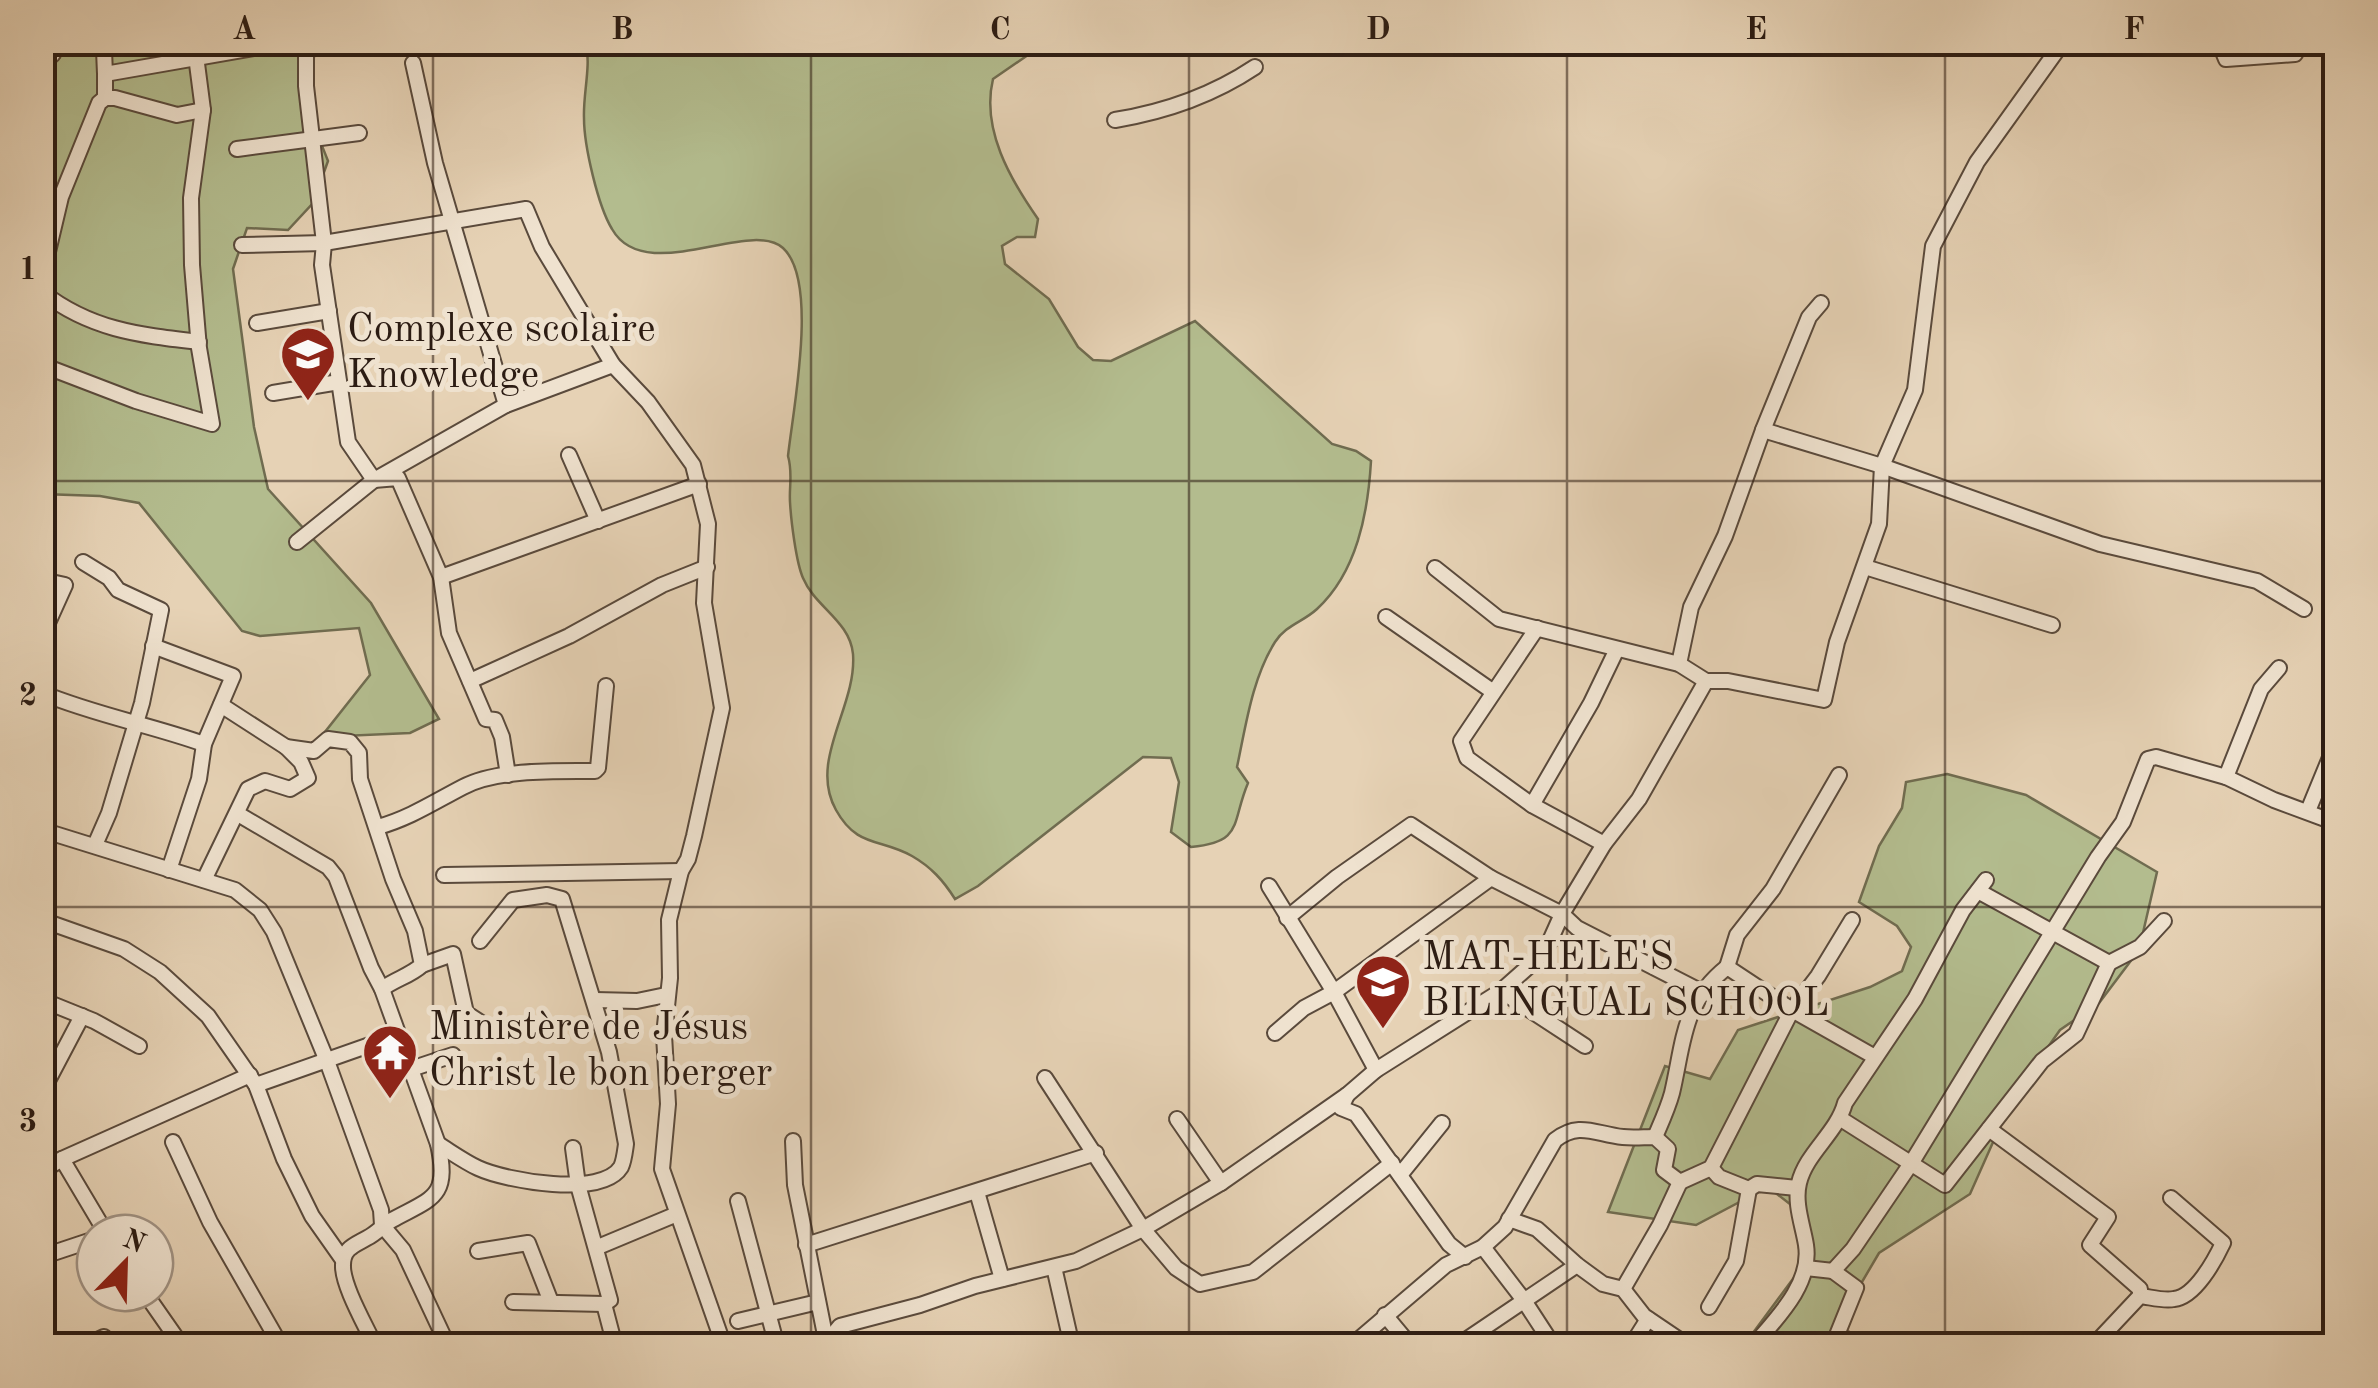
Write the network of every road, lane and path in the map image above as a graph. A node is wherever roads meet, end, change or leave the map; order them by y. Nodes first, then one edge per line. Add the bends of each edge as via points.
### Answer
1 (107, 42) edge
2 (289, 42) edge
3 (306, 42) edge
4 (2063, 42) edge
5 (2218, 42) edge
6 (2302, 42) edge
7 (196, 56) junction
8 (413, 63) dead end
9 (1255, 67) dead end
10 (106, 74) junction
11 (105, 98) junction
12 (203, 110) junction
13 (1115, 120) dead end
14 (359, 133) dead end
15 (312, 138) junction
16 (237, 150) dead end
17 (452, 221) junction
18 (324, 243) junction
19 (242, 245) dead end
20 (45, 256) edge
21 (42, 277) edge
22 (42, 292) edge
23 (1821, 303) dead end
24 (328, 311) junction
25 (257, 323) dead end
26 (198, 342) junction
27 (42, 365) edge
28 (613, 365) junction
29 (339, 382) junction
30 (273, 393) dead end
31 (506, 405) junction
32 (1763, 430) junction
33 (569, 455) dead end
34 (1882, 466) junction
35 (374, 480) junction
36 (699, 484) junction
37 (598, 521) junction
38 (297, 542) dead end
39 (84, 562) dead end
40 (707, 567) junction
41 (1865, 567) junction
42 (1435, 568) dead end
43 (441, 577) junction
44 (42, 580) edge
45 (2304, 609) dead end
46 (1386, 617) dead end
47 (2052, 624) dead end
48 (1537, 628) junction
49 (42, 636) edge
50 (153, 646) junction
51 (1616, 649) junction
52 (1678, 664) junction
53 (2279, 668) dead end
54 (470, 681) junction
55 (1706, 682) junction
56 (606, 686) dead end
57 (1492, 691) junction
58 (42, 693) edge
59 (221, 705) junction
60 (135, 725) junction
61 (2336, 743) edge
62 (204, 744) junction
63 (286, 747) junction
64 (508, 775) junction
65 (1839, 775) dead end
66 (2226, 778) junction
67 (1532, 805) junction
68 (2308, 811) junction
69 (238, 814) junction
70 (2336, 824) edge
71 (378, 826) junction
72 (42, 830) edge
73 (1604, 844) junction
74 (95, 846) junction
75 (169, 870) junction
76 (681, 870) junction
77 (563, 871) junction
78 (444, 875) dead end
79 (1491, 878) junction
80 (204, 880) junction
81 (1268, 886) dead end
82 (562, 899) junction
83 (1562, 914) junction
84 (1287, 918) junction
85 (42, 920) edge
86 (1852, 920) dead end
87 (2164, 920) dead end
88 (2052, 932) junction
89 (480, 942) dead end
90 (2109, 964) junction
91 (422, 965) junction
92 (1727, 967) junction
93 (382, 989) junction
94 (1500, 991) junction
95 (1700, 991) junction
96 (1334, 992) junction
97 (666, 995) junction
98 (42, 1000) edge
99 (595, 1000) junction
100 (1792, 1010) junction
101 (82, 1016) junction
102 (495, 1032) dead end
103 (1275, 1033) dead end
104 (398, 1035) junction
105 (139, 1046) dead end
106 (1584, 1046) dead end
107 (453, 1055) dead end
108 (1875, 1057) junction
109 (327, 1061) junction
110 (412, 1069) junction
111 (1376, 1070) junction
112 (1046, 1078) dead end
113 (253, 1080) junction
114 (42, 1092) edge
115 (1347, 1095) junction
116 (1840, 1119) junction
117 (1177, 1120) dead end
118 (1442, 1122) dead end
119 (1989, 1129) junction
120 (1655, 1137) junction
121 (793, 1141) dead end
122 (173, 1142) dead end
123 (438, 1144) junction
124 (573, 1148) dead end
125 (1096, 1153) junction
126 (62, 1159) junction
127 (1912, 1162) junction
128 (1711, 1168) junction
129 (1396, 1169) junction
130 (42, 1171) edge
131 (1680, 1182) junction
132 (1221, 1183) junction
133 (578, 1184) junction
134 (1797, 1188) junction
135 (1749, 1189) junction
136 (978, 1192) junction
137 (2171, 1198) dead end
138 (738, 1200) dead end
139 (94, 1213) edge
140 (677, 1214) junction
141 (1509, 1219) junction
142 (382, 1225) junction
143 (1143, 1229) junction
144 (1449, 1244) junction
145 (806, 1245) junction
146 (75, 1246) edge
147 (1483, 1247) junction
148 (598, 1248) junction
149 (478, 1251) dead end
150 (50, 1254) dead end
151 (1465, 1257) junction
152 (343, 1260) junction
153 (1446, 1265) junction
154 (1576, 1266) junction
155 (1054, 1268) junction
156 (1806, 1268) junction
157 (1832, 1271) junction
158 (1002, 1280) junction
159 (1623, 1289) junction
160 (2140, 1296) junction
161 (1523, 1299) junction
162 (513, 1302) dead end
163 (551, 1302) junction
164 (818, 1302) junction
165 (604, 1304) junction
166 (1709, 1307) dead end
167 (768, 1312) junction
168 (160, 1313) edge
169 (1385, 1315) junction
170 (1648, 1319) junction
171 (738, 1321) dead end
172 (1549, 1339) dead end
173 (827, 1344) edge
174 (85, 1346) edge
175 (108, 1346) edge
176 (182, 1346) edge
177 (281, 1346) edge
178 (375, 1346) edge
179 (448, 1346) edge
180 (615, 1346) edge
181 (724, 1346) edge
182 (778, 1346) edge
183 (1072, 1346) edge
184 (1351, 1346) edge
185 (1418, 1346) edge
186 (1457, 1346) edge
187 (1630, 1346) edge
188 (1707, 1346) edge
189 (1754, 1346) edge
190 (1862, 1346) edge
191 (2093, 1346) edge

1 - 10 street
2 - 7 street
3 - 15 street
4 - 34 street via 1977,162 1933,246 1915,390
5 - 6 street via 2226,59 2295,54
7 - 10 street
7 - 12 street
8 - 17 street
9 - 13 street via 1227,86 1159,112
10 - 11 street
11 - 12 street via 177,115
11 - 20 street via 72,164
12 - 26 street via 191,198
14 - 15 street
15 - 16 street
15 - 18 street
17 - 18 street
17 - 28 street via 526,209
17 - 31 street
18 - 19 street
18 - 24 street
20 - 21 street
22 - 26 street via 70,313 131,334
23 - 32 street via 1809,317
24 - 25 street
24 - 29 street
26 - 27 street via 212,424
28 - 31 street
28 - 36 street via 648,402
29 - 30 street
29 - 35 street via 348,442
31 - 35 street
32 - 34 street
32 - 52 street via 1726,536 1691,607
33 - 37 street
34 - 41 street via 1879,524
34 - 45 street via 2100,544 2256,581
35 - 38 street
35 - 43 street via 398,478
36 - 37 street
36 - 40 street via 708,524
37 - 43 street
39 - 50 street via 118,590 161,610
40 - 54 street
40 - 76 street via 704,603 722,708
41 - 47 street
41 - 55 street via 1824,700
42 - 48 street via 1499,619
43 - 54 street via 449,632
44 - 49 street via 65,585
46 - 57 street
48 - 51 street
48 - 57 street
50 - 59 street via 233,676
50 - 60 street
51 - 52 street
51 - 67 street
52 - 55 street
53 - 66 street via 2260,689
54 - 64 street via 502,737
55 - 73 street via 1639,799
56 - 64 street via 598,768
57 - 67 street via 1461,741 1467,758
58 - 60 street
59 - 62 street
59 - 63 street
60 - 62 street
60 - 74 street
61 - 68 street
62 - 75 street
63 - 69 street via 308,778 290,788 264,781 248,789
63 - 71 street via 314,751 328,739 350,742 359,753 360,779
64 - 71 street via 462,787 404,820
65 - 92 street via 1773,890 1737,934
66 - 68 street
66 - 88 street via 2156,756 2148,760 2123,822
67 - 73 street
68 - 70 street
69 - 80 street
69 - 93 street via 328,867
71 - 91 street
72 - 74 street
73 - 83 street
74 - 75 street
75 - 80 street
76 - 77 street
76 - 97 street
77 - 78 street
77 - 82 street
79 - 83 street
79 - 84 street via 1411,826
79 - 96 street
80 - 109 street via 251,900 267,920
81 - 84 street
82 - 89 street via 513,900
82 - 99 street
83 - 94 street via 1545,952
83 - 95 street
84 - 96 street
85 - 113 street via 124,949 160,972 208,1016
86 - 100 street
87 - 90 street via 2140,947
88 - 90 street
88 - 108 street via 1982,886
88 - 127 street
90 - 119 street via 2076,1034 2042,1061
91 - 93 street
91 - 102 street via 453,954 466,1013
92 - 95 street
92 - 100 street
93 - 104 street
94 - 106 street
94 - 111 street
95 - 120 street
96 - 103 street
96 - 111 street
97 - 99 street
97 - 140 street via 662,1168
98 - 101 street
99 - 133 street via 626,1144 614,1174
100 - 108 street
100 - 128 street
101 - 105 street
101 - 114 street
104 - 109 street
104 - 110 street
107 - 110 street
108 - 116 street
109 - 113 street
109 - 142 street
110 - 123 street
111 - 115 street
112 - 125 street
113 - 126 street
113 - 152 street via 312,1216
115 - 129 street via 1341,1108 1356,1114
115 - 132 street
116 - 127 street
116 - 134 street
117 - 132 street
118 - 129 street
119 - 127 street via 1944,1185
119 - 160 street via 2108,1217 2090,1245
120 - 131 street via 1668,1149 1664,1170
120 - 141 street via 1566,1131
121 - 145 street
122 - 177 street
123 - 133 street via 508,1179
123 - 142 street via 443,1164 435,1196
124 - 133 street
125 - 136 street
125 - 143 street
126 - 130 street
126 - 139 street
127 - 157 street
128 - 131 street
128 - 135 street
129 - 143 street via 1253,1272 1200,1284 1176,1268
129 - 144 street
131 - 159 street
132 - 143 street
133 - 148 street
134 - 135 street
134 - 156 street
135 - 166 street via 1736,1261
136 - 145 street
136 - 158 street
137 - 160 street via 2223,1243 2209,1270 2183,1296
138 - 167 street
140 - 148 street
140 - 181 street
141 - 147 street
141 - 154 street via 1538,1229
142 - 152 street via 350,1246
142 - 179 street via 403,1250
143 - 155 street
144 - 151 street
144 - 153 street
145 - 164 street
146 - 150 street
147 - 151 street
147 - 161 street
148 - 165 street via 610,1300
149 - 163 street via 528,1243
151 - 153 street
152 - 178 street
153 - 169 street
154 - 159 street
154 - 161 street
155 - 158 street
155 - 183 street
156 - 157 street
156 - 189 street
157 - 190 street via 1856,1288 1838,1334
158 - 173 street via 840,1326
159 - 170 street
160 - 191 street
161 - 172 street
161 - 186 street
162 - 163 street
163 - 165 street
164 - 167 street
164 - 173 street
165 - 180 street
167 - 171 street
167 - 182 street
168 - 176 street
169 - 184 street
169 - 185 street
170 - 187 street
170 - 188 street via 1681,1340
174 - 175 street via 104,1337

